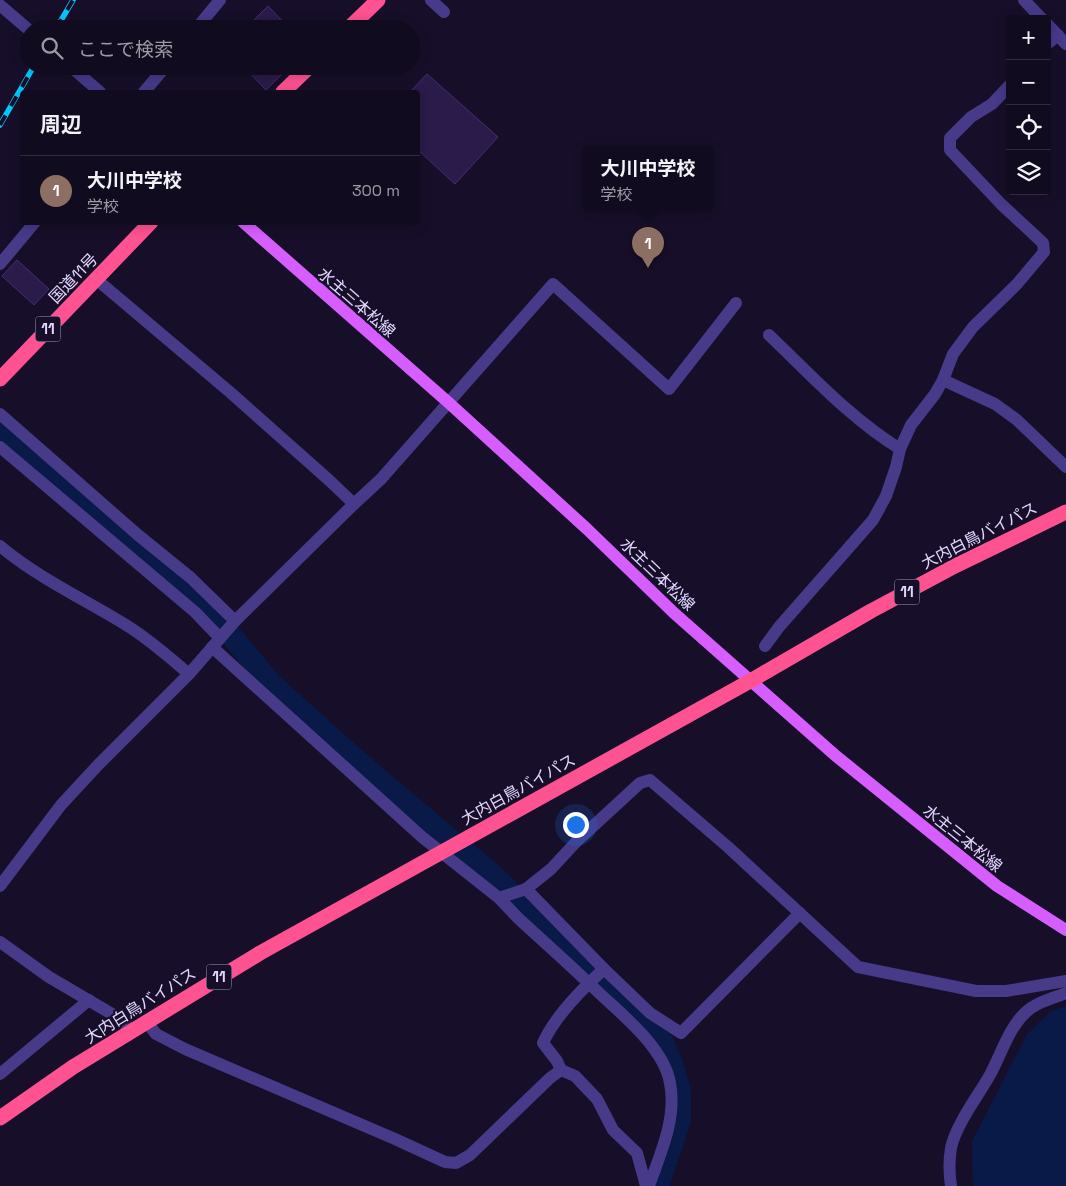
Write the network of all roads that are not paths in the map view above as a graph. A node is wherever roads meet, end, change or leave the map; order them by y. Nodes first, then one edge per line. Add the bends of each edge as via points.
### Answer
1 (220, 0) edge
2 (378, 0) edge
3 (430, 0) edge
4 (1024, 0) edge
5 (0, 5) edge
6 (444, 12) dead end
7 (1038, 15) edge
8 (203, 20) edge
9 (357, 20) edge
10 (20, 22) edge
11 (1051, 28) edge
12 (1062, 40) edge
13 (80, 75) edge
14 (158, 75) edge
15 (301, 75) edge
16 (1006, 89) edge
17 (98, 90) edge
18 (146, 90) edge
19 (285, 90) edge
20 (32, 225) edge
21 (148, 225) edge
22 (246, 225) edge
23 (0, 264) edge
24 (96, 279) junction
25 (736, 303) dead end
26 (769, 335) dead end
27 (0, 379) edge
28 (943, 380) junction
29 (449, 403) junction
30 (0, 414) edge
31 (0, 446) edge
32 (900, 449) junction
33 (1066, 467) edge
34 (354, 504) junction
35 (1066, 512) edge
36 (0, 546) edge
37 (234, 622) junction
38 (218, 640) junction
39 (765, 646) dead end
40 (189, 674) junction
41 (752, 680) junction
42 (444, 850) junction
43 (0, 886) edge
44 (524, 890) junction
45 (502, 898) junction
46 (800, 913) junction
47 (1066, 930) edge
48 (0, 942) edge
49 (603, 970) junction
50 (1066, 981) edge
51 (590, 982) junction
52 (1066, 993) edge
53 (89, 1000) junction
54 (146, 1021) junction
55 (131, 1030) junction
56 (561, 1070) junction
57 (0, 1074) edge
58 (0, 1118) edge
59 (647, 1186) edge
60 (951, 1186) edge

1 - 8 street
2 - 9 highway
3 - 6 street
4 - 7 street
5 - 10 street
11 - 12 street
13 - 17 street
14 - 18 street
15 - 19 highway
16 - 28 street via 950,138 950,150 1043,243 1044,252 972,327 953,354
20 - 23 street
21 - 24 highway, 国道11号 / 11
22 - 29 main road, 水主三本松線
24 - 27 highway, 国道11号 / 11
24 - 34 street via 231,392
25 - 29 street via 669,389 553,284
26 - 32 street via 853,415
28 - 32 street via 911,425
28 - 33 street via 995,404 1017,420
29 - 34 street via 381,479
29 - 41 main road, 水主三本松線 via 587,528 674,613
30 - 37 street via 191,578
31 - 38 street via 195,612
32 - 39 street via 886,496 873,520
34 - 37 street
35 - 41 highway, 大内白鳥バイパス / 11 via 871,610
36 - 40 street via 28,568 128,626
37 - 38 street
38 - 40 street
38 - 42 street via 422,837
40 - 43 street via 60,805
41 - 42 highway, 大内白鳥バイパス / 11
41 - 47 main road, 水主三本松線 via 836,756 998,886
42 - 45 street
42 - 54 highway, 大内白鳥バイパス / 11 via 260,952
44 - 45 street
44 - 46 street via 551,869 640,782 650,780
44 - 49 street
45 - 51 street via 518,918
46 - 49 street via 681,1033 650,1013
46 - 50 street via 858,967 976,991 1006,991
48 - 53 street via 49,977
49 - 51 street
51 - 56 street via 550,1028 543,1043
51 - 59 street via 642,1034 660,1058 670,1082 672,1105 667,1136
52 - 60 street via 1033,1005 1010,1034 952,1146
53 - 55 street
53 - 57 street
54 - 55 highway, 大内白鳥バイパス / 11
54 - 56 street via 156,1034 185,1049 450,1163 470,1155
55 - 58 highway, 大内白鳥バイパス / 11
56 - 59 street via 574,1076 597,1099 613,1130 637,1153

